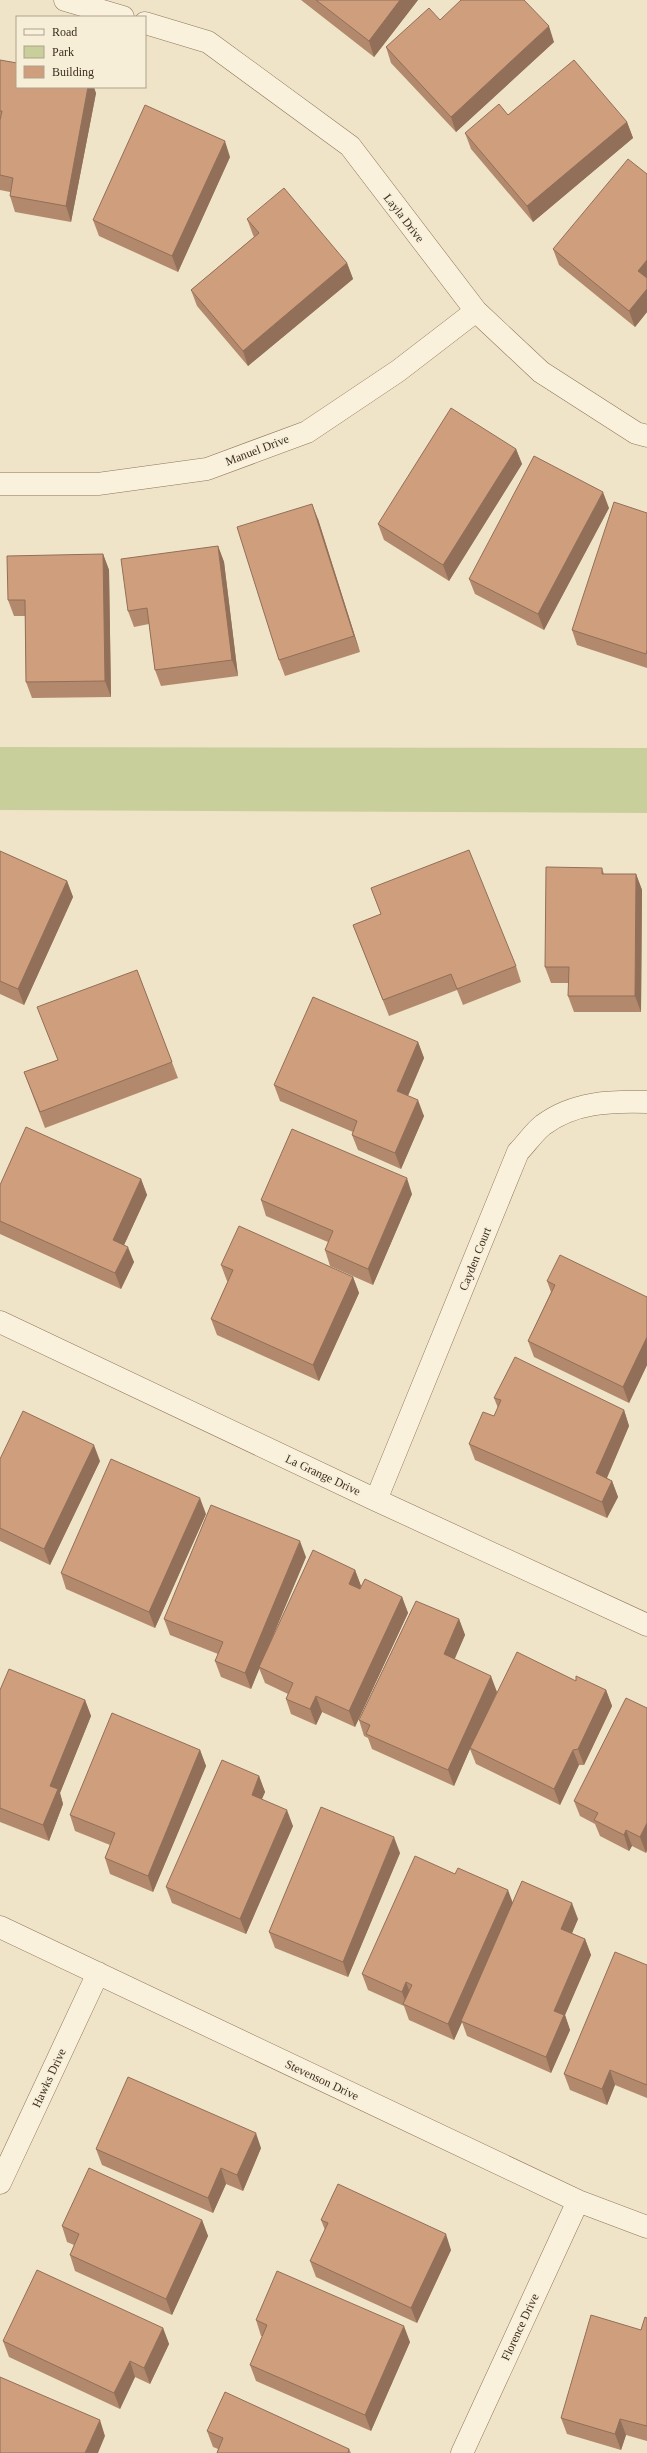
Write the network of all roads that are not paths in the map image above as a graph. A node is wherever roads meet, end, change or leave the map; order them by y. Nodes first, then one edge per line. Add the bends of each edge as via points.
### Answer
1 (65, 0) edge
2 (120, 16) edge
3 (146, 24) edge
4 (476, 311) junction
5 (647, 436) edge
6 (0, 484) edge
7 (647, 1102) edge
8 (0, 1322) edge
9 (376, 1500) junction
10 (647, 1625) edge
11 (0, 1927) edge
12 (98, 1973) junction
13 (0, 2183) edge
14 (578, 2201) junction
15 (647, 2227) edge
16 (462, 2453) edge

1 - 2 street
3 - 4 street, Layla Drive via 208,42 350,146
4 - 5 street, Layla Drive via 541,372 636,433
4 - 6 street, Manuel Drive via 398,371 307,432 207,469 98,484
7 - 9 street, Cayden Court via 611,1102 575,1108 542,1125 518,1152
8 - 9 street, La Grange Drive
9 - 10 street, La Grange Drive
11 - 12 street, Stevenson Drive
12 - 13 street, Hawks Drive
12 - 14 street, Stevenson Drive
14 - 15 street, Stevenson Drive
14 - 16 street, Florence Drive

